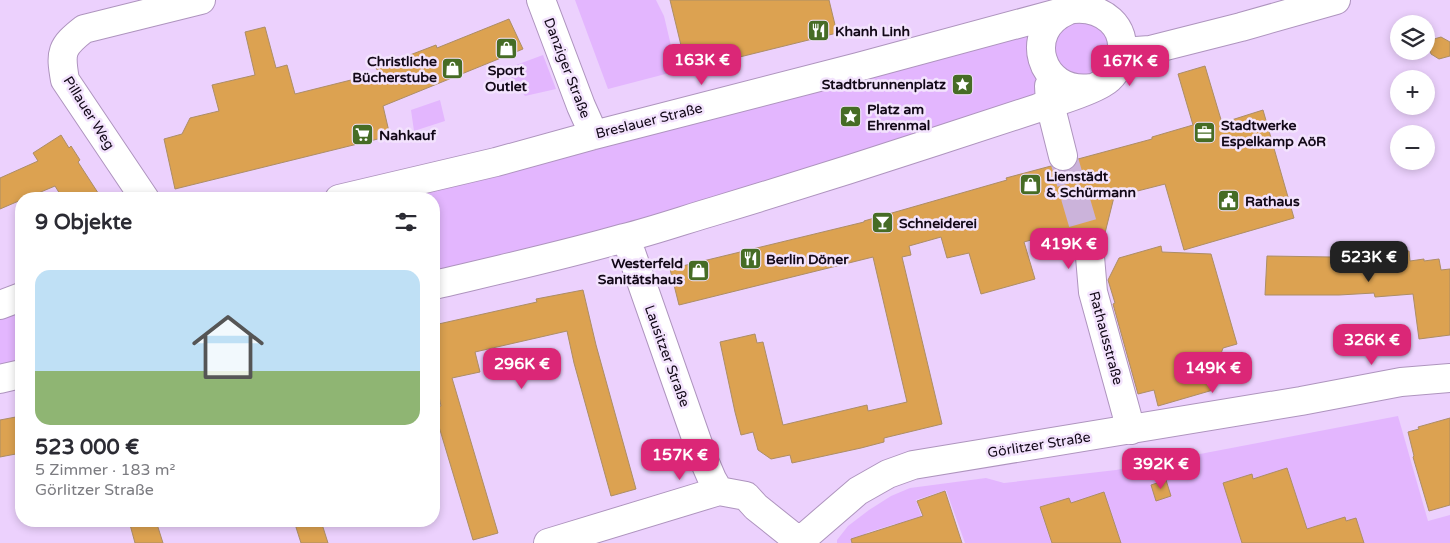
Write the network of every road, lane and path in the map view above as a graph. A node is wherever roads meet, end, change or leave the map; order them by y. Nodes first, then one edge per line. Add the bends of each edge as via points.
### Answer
1 (201, 0) edge
2 (541, 0) edge
3 (1336, 0) edge
4 (1073, 9) junction
5 (1122, 52) junction
6 (1048, 72) junction
7 (1093, 88) junction
8 (1050, 104) junction
9 (594, 135) junction
10 (1064, 156) tunnel mouth
11 (140, 192) edge
12 (369, 192) edge
13 (626, 238) junction
14 (1089, 245) tunnel mouth
15 (440, 284) edge
16 (15, 300) edge
17 (0, 306) edge
18 (15, 375) edge
19 (0, 378) edge
20 (1450, 378) edge
21 (1131, 430) junction
22 (719, 491) junction
23 (800, 542) edge
24 (548, 543) edge

1 - 11 street, Pillauer Weg via 84,29 69,41 62,58 65,80
2 - 9 street, Danziger Straße
3 - 5 street via 1150,50
4 - 5 street, Breslauer Straße via 1090,8 1109,18 1117,27
4 - 6 street via 1050,22 1043,34 1042,61
4 - 9 street, Breslauer Straße
5 - 7 street via 1120,64 1113,74
6 - 7 street via 1068,88
6 - 8 street
7 - 8 street
8 - 10 street
8 - 13 street via 847,171
9 - 12 street, Breslauer Straße
13 - 15 street
13 - 22 street, Lausitzer Straße via 703,458
14 - 21 street, Rathausstraße via 1092,292
16 - 17 street
18 - 19 street
20 - 21 street, Görlitzer Straße via 1401,382
21 - 23 street, Görlitzer Straße via 913,465 888,474 858,491
22 - 23 street via 746,496
22 - 24 street

